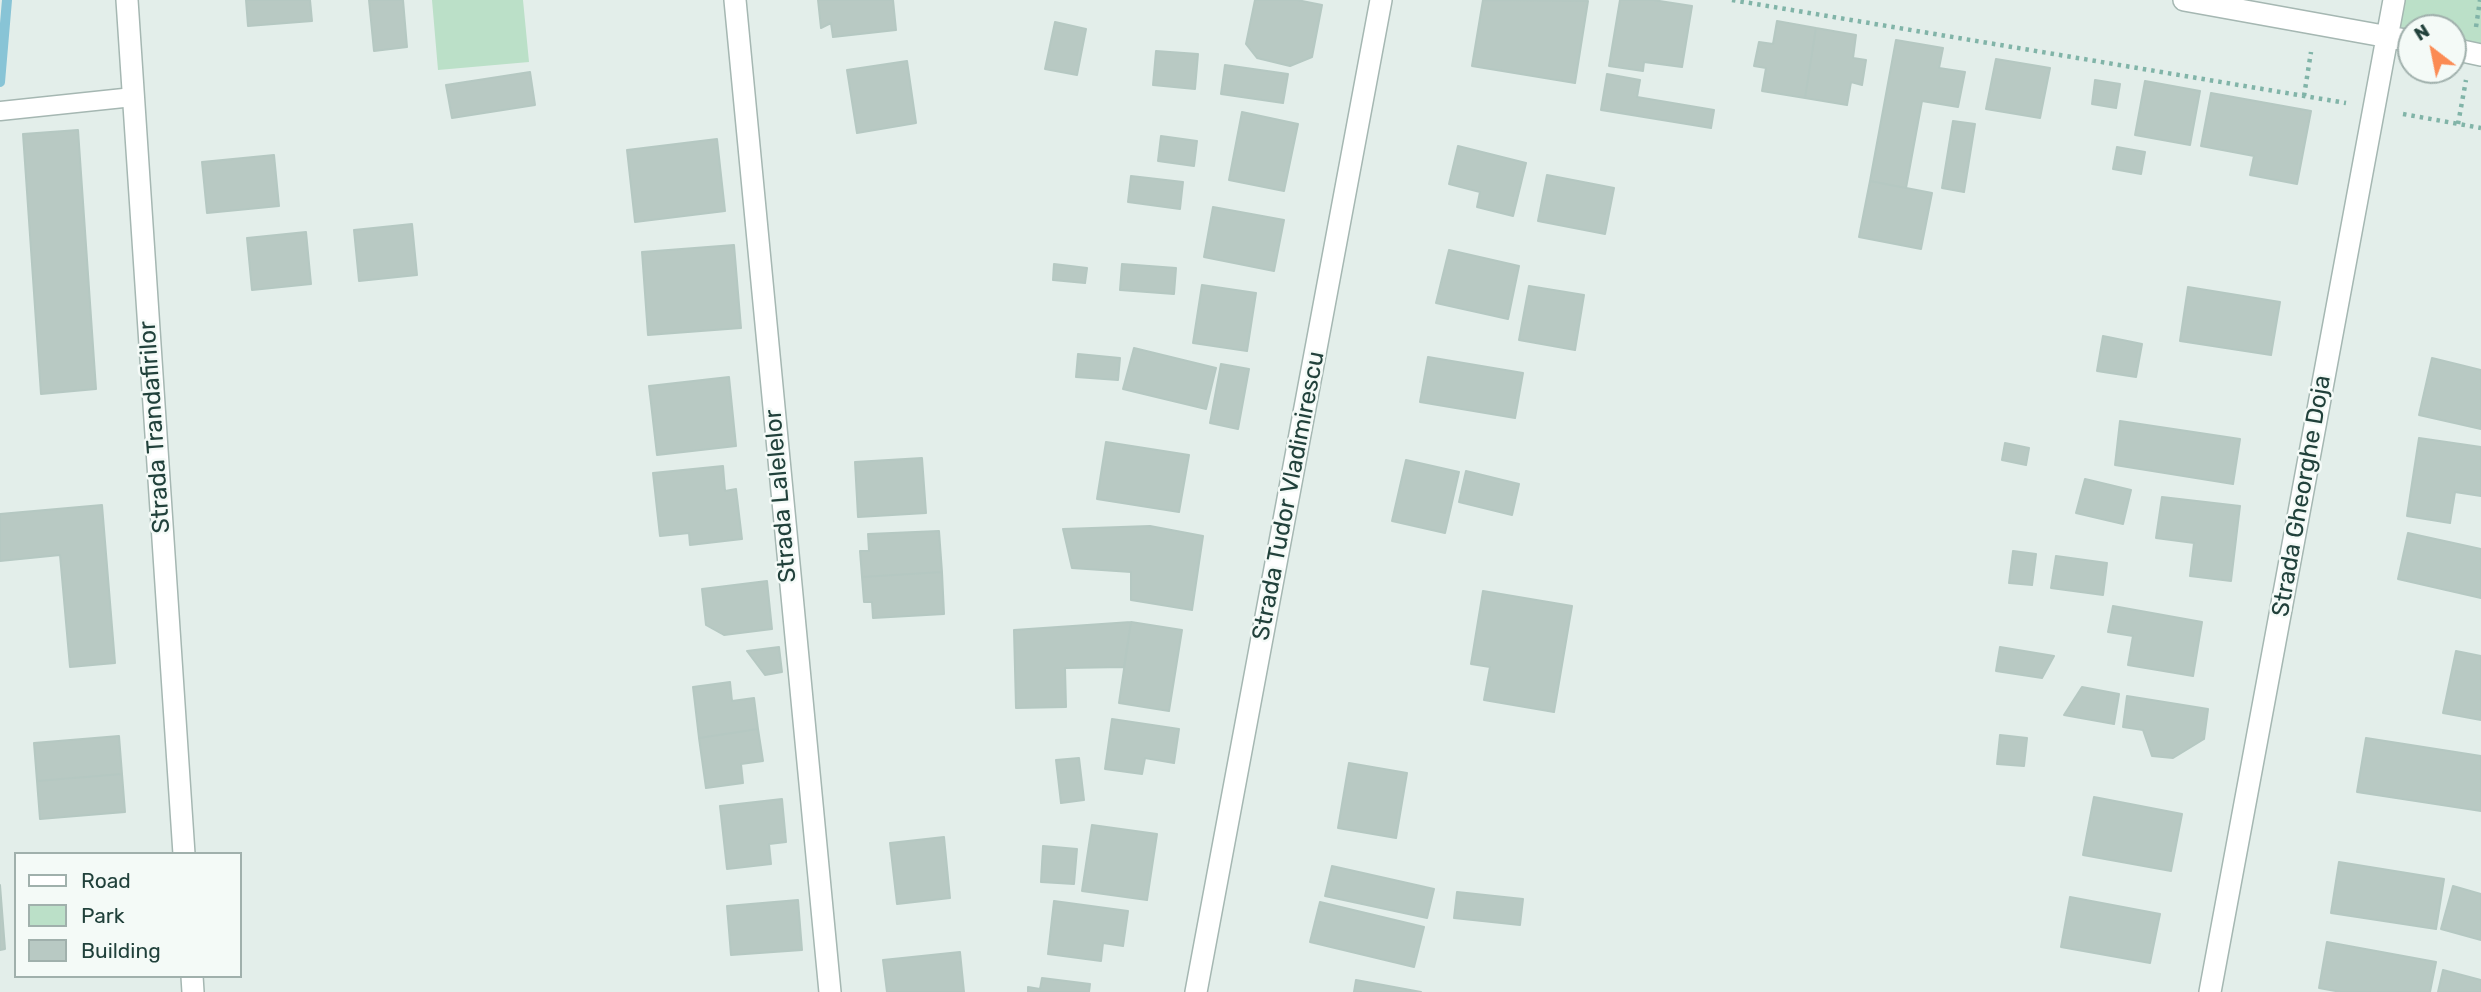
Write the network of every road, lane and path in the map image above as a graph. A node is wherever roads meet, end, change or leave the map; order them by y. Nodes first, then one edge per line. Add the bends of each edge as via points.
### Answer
1 (127, 0) edge
2 (734, 0) edge
3 (1381, 0) edge
4 (1732, 0) edge
5 (2184, 0) edge
6 (2394, 0) edge
7 (2386, 37) junction
8 (2397, 39) edge
9 (2469, 52) edge
10 (133, 97) junction
11 (2374, 108) junction
12 (0, 111) edge
13 (2458, 124) junction
14 (2481, 128) edge
15 (184, 852) edge
16 (830, 992) edge
17 (1196, 992) edge
18 (2210, 992) edge

1 - 10 street, Strada Trandafirilor
2 - 16 street, Strada Lalelelor
3 - 17 street, Strada Tudor Vladimirescu
4 - 11 path
5 - 7 street
6 - 7 street, Strada Gheorghe Doja
7 - 8 street
7 - 11 street, Strada Gheorghe Doja
9 - 13 path
10 - 12 lane
10 - 15 street, Strada Trandafirilor
11 - 13 path
11 - 18 street, Strada Gheorghe Doja
13 - 14 path

